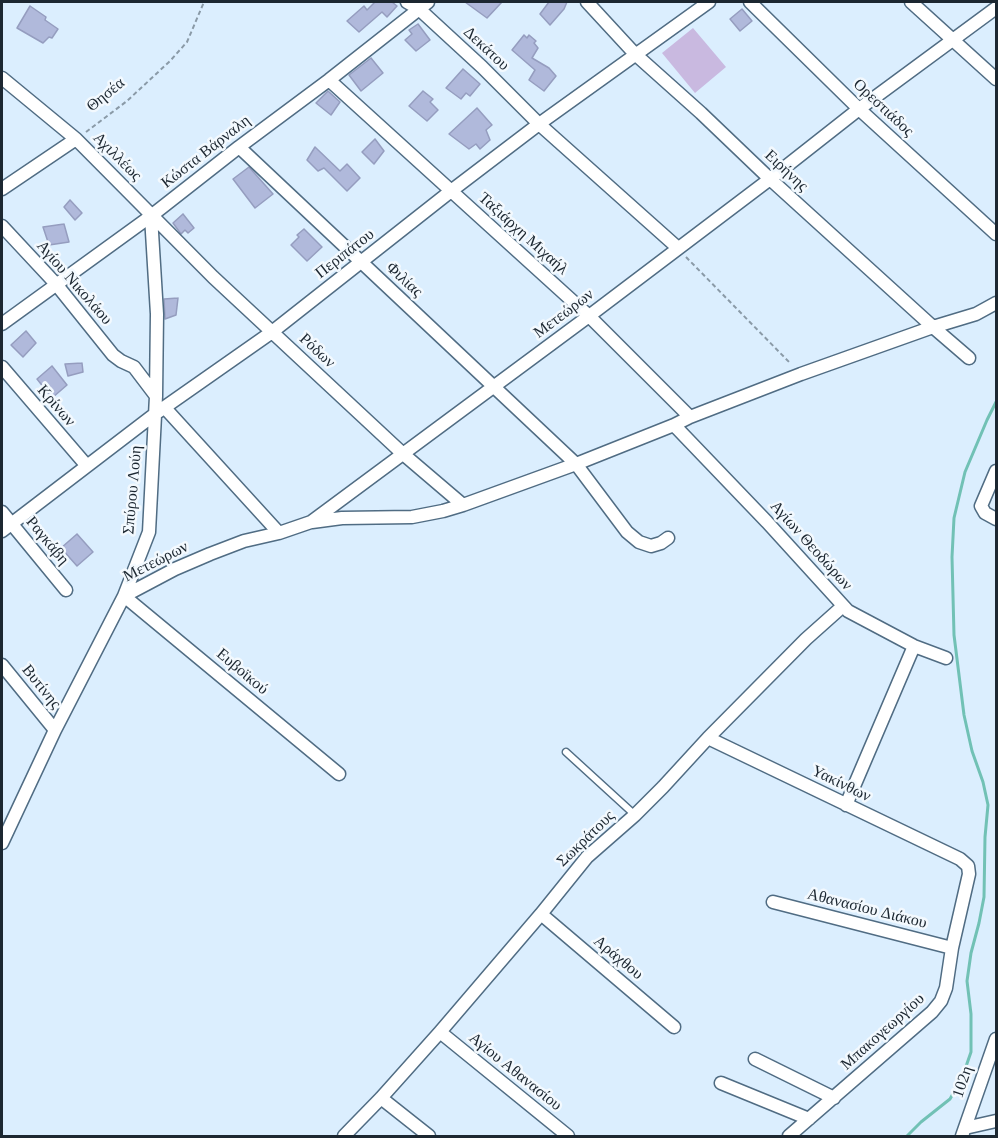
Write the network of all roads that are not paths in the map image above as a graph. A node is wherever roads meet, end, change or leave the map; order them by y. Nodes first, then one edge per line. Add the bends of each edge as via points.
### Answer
1 (407, 2) edge
2 (587, 2) edge
3 (709, 2) edge
4 (750, 2) edge
5 (911, 2) edge
6 (423, 5) edge
7 (996, 8) edge
8 (952, 39) junction
9 (635, 54) junction
10 (2, 78) edge
11 (996, 79) edge
12 (329, 80) junction
13 (859, 109) junction
14 (539, 124) junction
15 (75, 139) junction
16 (239, 147) junction
17 (770, 179) junction
18 (2, 189) edge
19 (451, 191) junction
20 (152, 216) junction
21 (2, 226) edge
22 (996, 234) edge
23 (678, 248) junction
24 (362, 262) junction
25 (56, 284) junction
26 (996, 303) edge
27 (589, 316) junction
28 (2, 324) edge
29 (933, 327) junction
30 (272, 332) junction
31 (969, 358) dead end
32 (2, 367) edge
33 (494, 387) junction
34 (156, 396) junction
35 (160, 411) junction
36 (690, 417) junction
37 (674, 425) junction
38 (402, 453) junction
39 (576, 464) junction
40 (87, 466) junction
41 (996, 471) edge
42 (463, 505) junction
43 (2, 512) edge
44 (991, 516) edge
45 (311, 522) junction
46 (6, 527) edge
47 (279, 532) junction
48 (669, 538) dead end
49 (66, 590) dead end
50 (124, 596) junction
51 (843, 606) junction
52 (914, 646) junction
53 (946, 658) dead end
54 (2, 664) edge
55 (55, 730) junction
56 (708, 738) junction
57 (566, 752) dead end
58 (339, 774) dead end
59 (846, 805) junction
60 (2, 812) edge
61 (635, 815) junction
62 (11, 824) junction
63 (2, 843) edge
64 (960, 859) joint
65 (772, 902) dead end
66 (541, 914) junction
67 (952, 948) junction
68 (674, 1027) dead end
69 (440, 1032) junction
70 (995, 1044) edge
71 (755, 1059) dead end
72 (721, 1083) dead end
73 (381, 1098) junction
74 (834, 1098) junction
75 (808, 1119) junction
76 (996, 1121) edge
77 (964, 1132) edge
78 (344, 1137) edge
79 (429, 1137) edge
80 (568, 1137) edge
81 (789, 1137) edge

1 - 6 street, Δεκάτου
2 - 9 street, Ειρήνης
3 - 9 street, Περιπάτου
4 - 13 street, Ορεστιάδος
5 - 8 street
6 - 12 street, Κώστα Βάρναλη
6 - 14 street, Δεκάτου
7 - 8 street, Μετεώρων
8 - 11 street
8 - 13 street, Μετεώρων
9 - 14 street, Περιπάτου
9 - 17 street, Ειρήνης
10 - 15 street, Αχιλλέως
12 - 16 street, Κώστα Βάρναλη
12 - 19 street, Ταξιάρχη Μιχαήλ
13 - 17 street, Μετεώρων
13 - 22 street, Ορεστιάδος
14 - 19 street, Περιπάτου
14 - 23 street, Δεκάτου
15 - 18 street
15 - 20 street, Αχιλλέως
16 - 20 street, Κώστα Βάρναλη
16 - 24 street, Φιλίας
17 - 23 street, Μετεώρων
17 - 29 street, Ειρήνης
19 - 24 street, Περιπάτου
19 - 27 street, Ταξιάρχη Μιχαήλ
20 - 25 street, Κώστα Βάρναλη
20 - 30 street, Ρόδων
20 - 34 street, Σπύρου Λούη
21 - 25 street, Αγίου Νικολάου
23 - 27 street, Μετεώρων
24 - 30 street, Περιπάτου
24 - 33 street, Φιλίας
25 - 28 street, Κώστα Βάρναλη
25 - 34 street, Αγίου Νικολάου via 114,355 134,367
26 - 29 street via 976,314
27 - 33 street, Μετεώρων
27 - 36 street, Ταξιάρχη Μιχαήλ
29 - 31 street, Ειρήνης
29 - 36 street
30 - 35 street, Περιπάτου
30 - 38 street, Ρόδων
32 - 40 street, Κρίνων
33 - 38 street, Μετεώρων
33 - 39 street, Φιλίας
34 - 35 street, Σπύρου Λούη
35 - 40 street, Περιπάτου
35 - 47 street
35 - 50 street, Σπύρου Λούη via 149,532
36 - 37 street
37 - 39 street
37 - 51 street, Αγίων Θεοδώρων
38 - 42 street, Ρόδων
38 - 45 street, Μετεώρων
39 - 42 street
39 - 48 street, Φιλίας via 627,532 639,542 651,546
40 - 46 street, Περιπάτου
41 - 44 street via 981,506
42 - 45 street via 412,517
43 - 46 street, Ραγκάβη
45 - 47 street, Μετεώρων
46 - 49 street, Ραγκάβη
47 - 50 street, Μετεώρων via 210,554
50 - 55 street, Σπύρου Λούη
50 - 58 street, Ευβοϊκού
51 - 52 street, Αγίων Θεοδώρων
51 - 56 street, Σωκράτους
52 - 53 street, Αγίων Θεοδώρων
52 - 59 street
54 - 55 street, Βυτίνης
55 - 62 street, Σπύρου Λούη
56 - 59 street, Υακίνθων
56 - 61 street, Σωκράτους
57 - 61 lane
59 - 64 street, Υακίνθων
60 - 62 street
61 - 66 street, Σωκράτους via 587,857
62 - 63 street, Σπύρου Λούη
64 - 67 street, Μπακογεωργίου via 968,866 969,874
65 - 67 street, Αθανασίου Διάκου
66 - 68 street, Αράχθου
66 - 69 street, Σωκράτους
67 - 74 street, Μπακογεωργίου via 941,1001
69 - 73 street, Σωκράτους
69 - 80 street, Αγίου Αθανασίου
70 - 77 street, 102η
71 - 74 street
72 - 75 street
73 - 78 street, Σωκράτους
73 - 79 street
74 - 75 street, Μπακογεωργίου
75 - 81 street, Μπακογεωργίου
76 - 77 street

